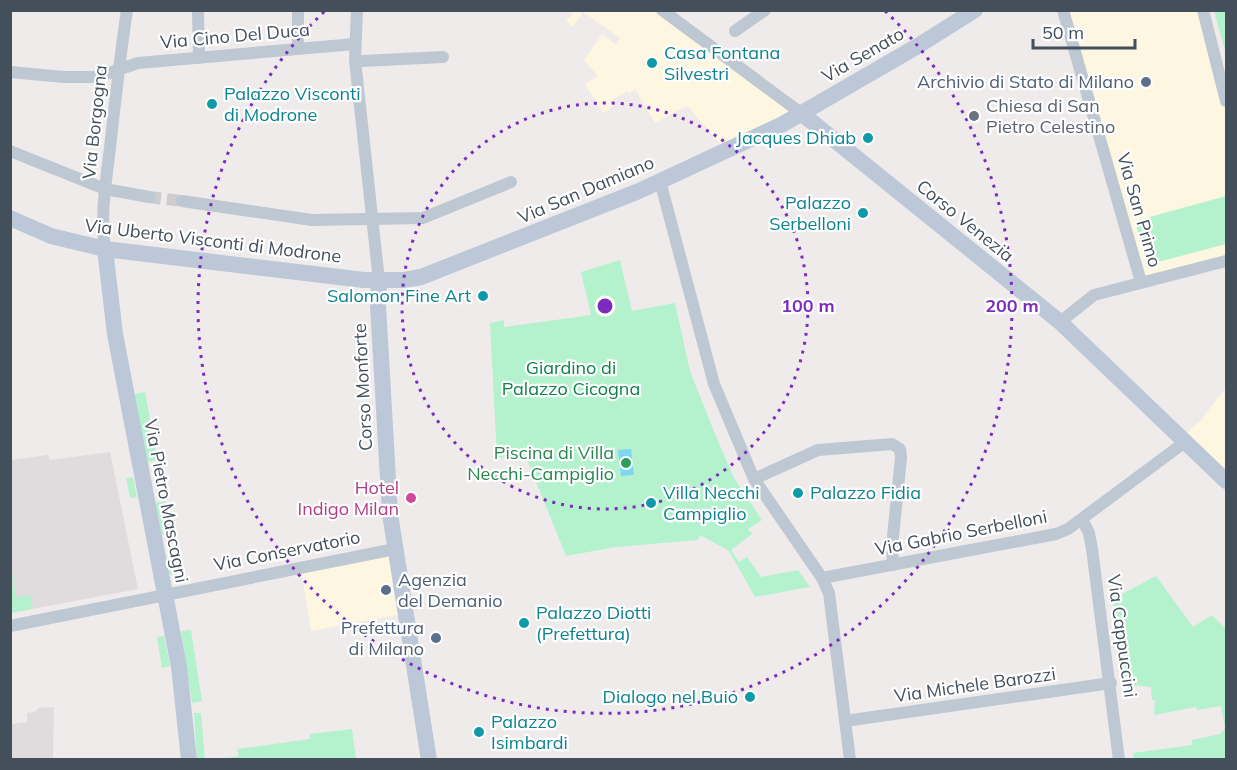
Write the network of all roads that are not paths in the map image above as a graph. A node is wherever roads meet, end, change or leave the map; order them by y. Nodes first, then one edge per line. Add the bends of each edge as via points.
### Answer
1 (128, 10) edge
2 (198, 10) edge
3 (298, 10) edge
4 (357, 10) edge
5 (662, 10) edge
6 (765, 10) edge
7 (975, 10) edge
8 (1062, 10) edge
9 (1203, 10) edge
10 (735, 31) dead end
11 (355, 44) junction
12 (298, 49) junction
13 (443, 57) dead end
14 (199, 58) junction
15 (362, 61) dead end
16 (119, 69) junction
17 (10, 72) edge
18 (1227, 101) edge
19 (801, 113) junction
20 (10, 151) edge
21 (660, 181) junction
22 (511, 182) dead end
23 (105, 189) junction
24 (149, 197) tunnel mouth
25 (182, 201) tunnel mouth
26 (10, 218) edge
27 (372, 220) junction
28 (104, 244) junction
29 (1227, 261) edge
30 (379, 281) junction
31 (1141, 282) junction
32 (1060, 322) junction
33 (1185, 442) junction
34 (754, 479) junction
35 (1227, 481) edge
36 (1082, 519) junction
37 (395, 549) junction
38 (893, 565) junction
39 (822, 578) junction
40 (165, 595) junction
41 (10, 626) edge
42 (1111, 683) junction
43 (845, 721) junction
44 (189, 759) edge
45 (429, 759) edge
46 (850, 759) edge
47 (1119, 759) edge

1 - 16 street, Via Borgogna
2 - 14 street
3 - 12 street
4 - 11 street, Corso Monforte
5 - 19 street, Corso Venezia
6 - 10 street
7 - 19 street, Via Senato
8 - 31 street, Via San Primo
9 - 18 street
11 - 12 street, Via Cino Del Duca
11 - 27 street, Corso Monforte
12 - 14 street, Via Cino Del Duca
13 - 15 street
14 - 16 street, Via Cino Del Duca via 138,63
16 - 17 street, Via Cino Del Duca via 97,77
16 - 23 street, Via Borgogna
19 - 21 street, Via San Damiano
19 - 32 street, Corso Venezia
20 - 23 street
21 - 30 street, Via San Damiano via 429,275
21 - 34 street via 714,384
22 - 27 street via 423,219
23 - 24 street
23 - 28 street, Via Borgogna
25 - 27 street via 312,220
26 - 28 street, Via Uberto Visconti di Modrone via 51,236
27 - 30 street, Corso Monforte
28 - 30 street, Via Uberto Visconti di Modrone
28 - 40 street, Via Pietro Mascagni via 115,334
29 - 31 street
30 - 37 street, Corso Monforte via 388,492
31 - 32 street via 1094,295
32 - 33 street, Corso Venezia
33 - 35 street, Corso Venezia
33 - 36 street, Via Gabrio Serbelloni
34 - 38 street via 818,450 892,444 900,449 901,458
34 - 39 street
36 - 38 street, Via Gabrio Serbelloni via 1056,534
36 - 42 street, Via Cappuccini via 1092,549
37 - 40 street, Via Conservatorio
37 - 45 street, Corso Monforte
38 - 39 street, Via Gabrio Serbelloni
39 - 43 street via 829,593
40 - 41 street, Via Conservatorio
40 - 44 street, Via Pietro Mascagni via 179,667
42 - 43 street, Via Michele Barozzi
42 - 47 street, Via Cappuccini
43 - 46 street

